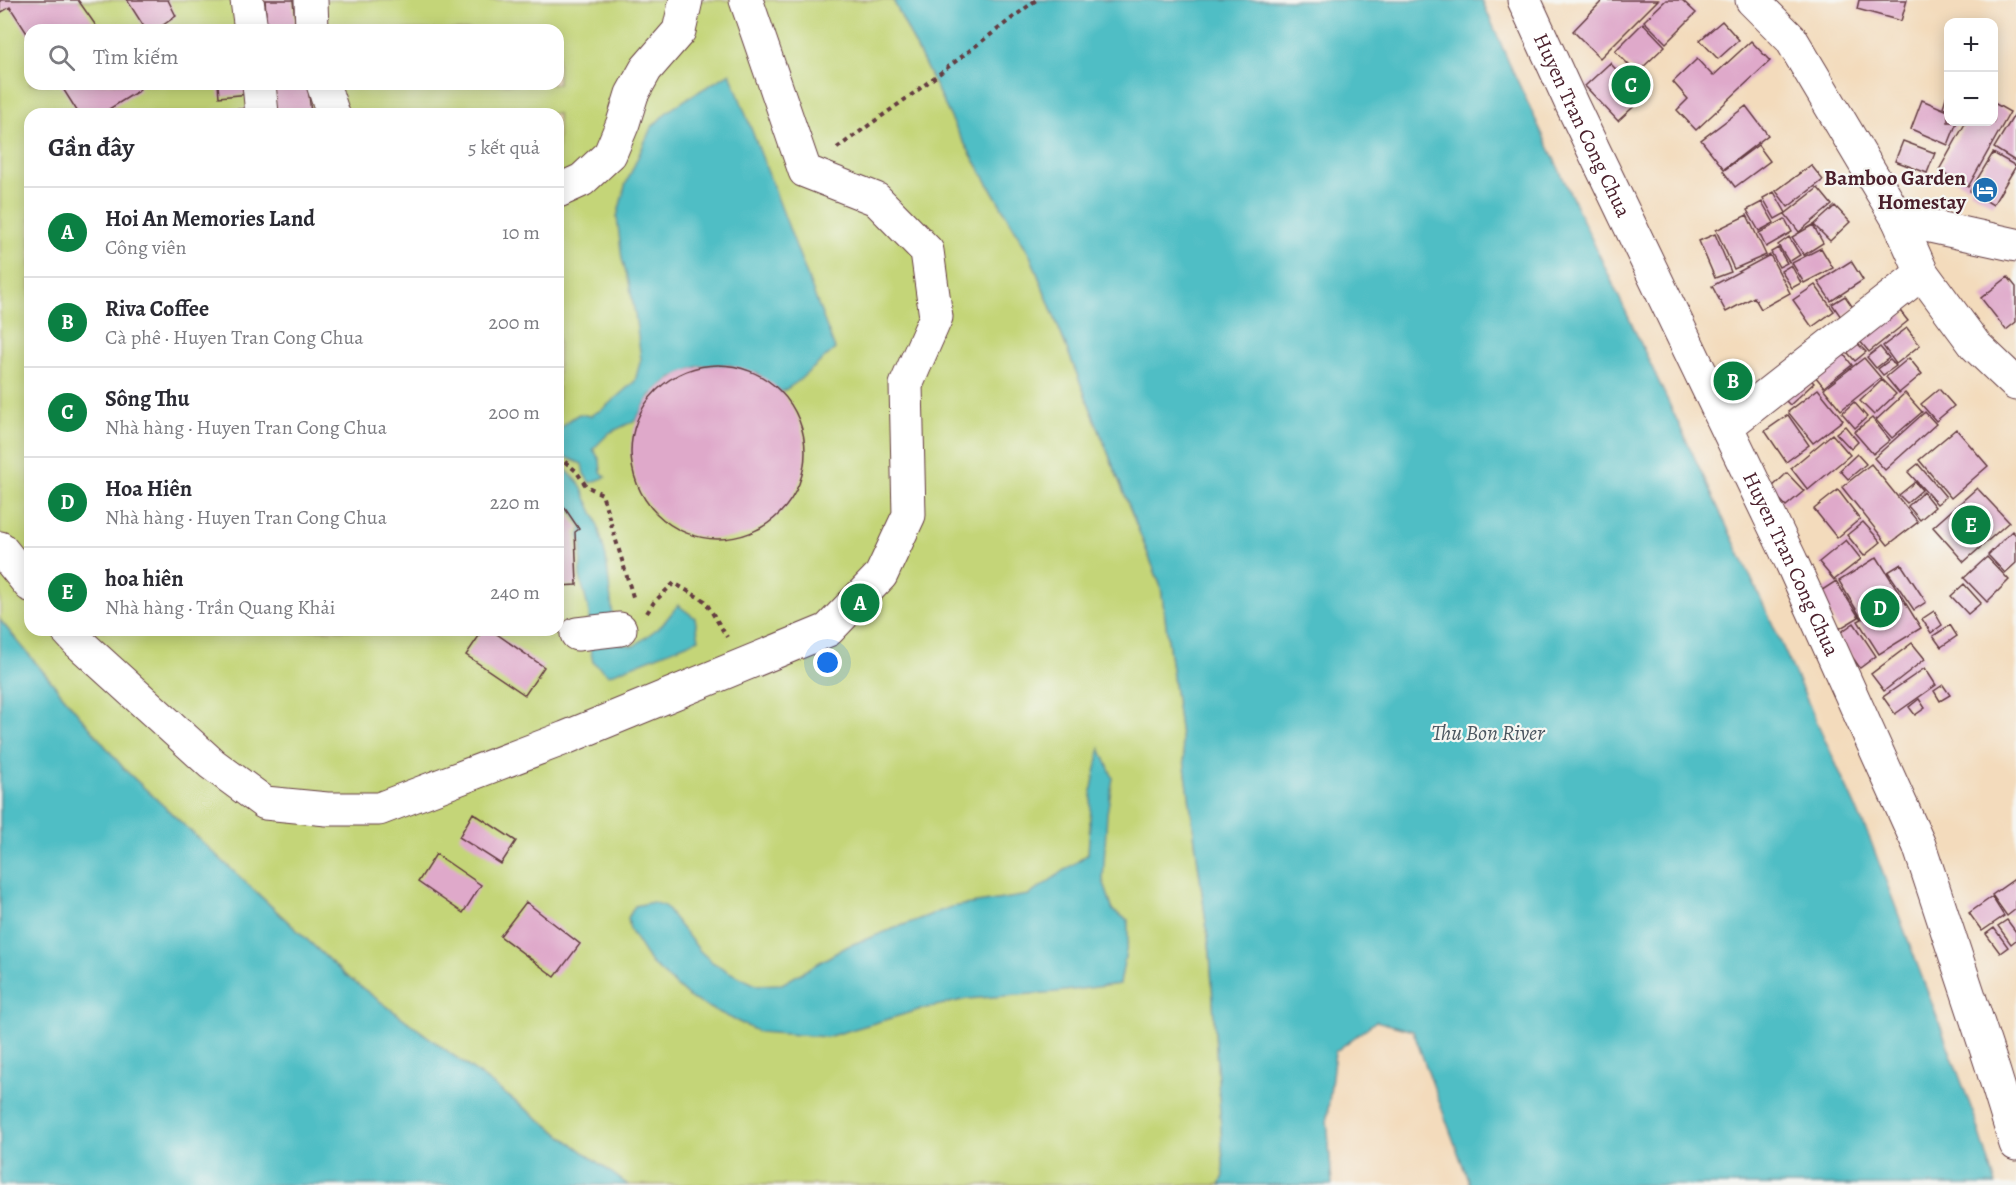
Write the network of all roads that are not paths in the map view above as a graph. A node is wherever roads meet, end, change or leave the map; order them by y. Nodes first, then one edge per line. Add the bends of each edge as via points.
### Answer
1 (247, 0) edge
2 (311, 0) edge
3 (686, 0) edge
4 (746, 0) edge
5 (1524, 0) edge
6 (1752, 0) edge
7 (250, 24) edge
8 (312, 24) edge
9 (260, 90) edge
10 (325, 90) edge
11 (261, 108) edge
12 (331, 108) edge
13 (564, 188) edge
14 (1898, 219) junction
15 (2016, 245) edge
16 (1922, 273) junction
17 (2016, 384) edge
18 (1727, 426) junction
19 (0, 548) edge
20 (24, 578) edge
21 (631, 626) road end
22 (577, 634) dead end
23 (73, 636) edge
24 (2016, 1144) edge

1 - 7 street
2 - 8 street
3 - 13 street via 679,31 646,69 632,94 610,154 582,180
4 - 23 street via 804,171 876,199 927,251 936,317 906,386 909,515 881,575 828,630 379,809 327,809 265,802 212,764
5 - 18 street, Huyen Tran Cong Chua
6 - 14 street via 1791,39
9 - 11 street
10 - 12 street
14 - 15 street
14 - 16 street
16 - 17 street via 1975,345
16 - 18 street
18 - 24 street, Huyen Tran Cong Chua via 1918,845
19 - 20 street
21 - 22 street

